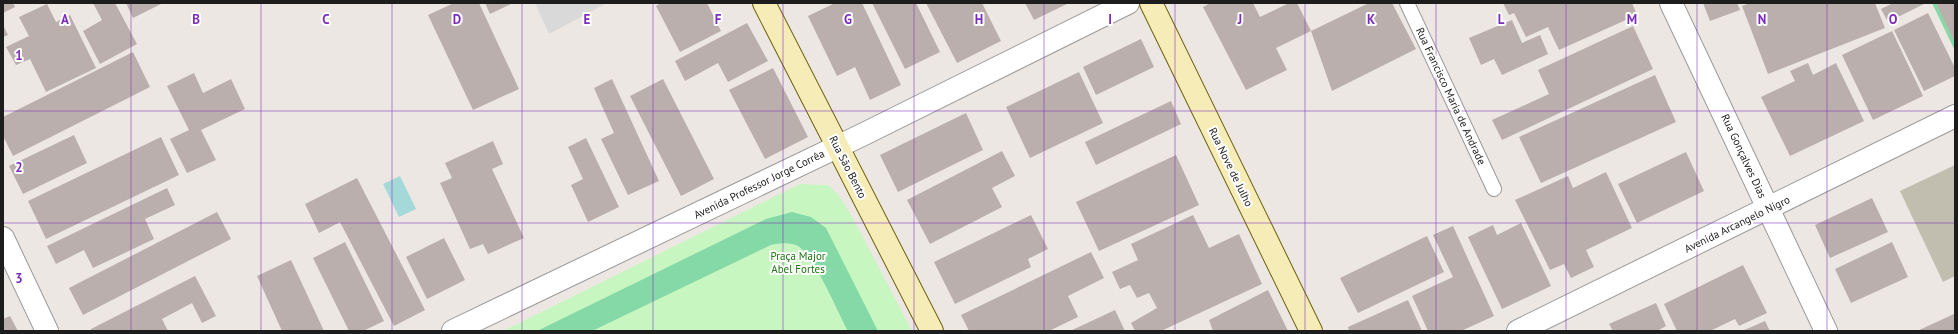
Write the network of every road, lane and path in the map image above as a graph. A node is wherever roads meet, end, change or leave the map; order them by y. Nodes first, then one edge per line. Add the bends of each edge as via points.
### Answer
1 (764, 3) edge
2 (1128, 3) edge
3 (1151, 3) edge
4 (1407, 3) edge
5 (1671, 3) edge
6 (1955, 116) edge
7 (837, 147) junction
8 (1494, 189) dead end
9 (1769, 209) junction
10 (3, 238) edge
11 (48, 331) edge
12 (453, 331) edge
13 (932, 331) edge
14 (1311, 331) edge
15 (1518, 331) edge
16 (1826, 331) edge

1 - 7 street, Rua São Bento
2 - 7 street, Avenida Professor Jorge Corrêa
3 - 14 street, Rua Nove de Julho
4 - 8 lane, Rua Francisco Maria de Andrade
5 - 9 street, Rua Gonçalves Dias
6 - 9 street, Avenida Arcangelo Nigro
7 - 12 street, Avenida Professor Jorge Corrêa
7 - 13 street, Rua São Bento
9 - 15 street, Avenida Arcangelo Nigro
9 - 16 street, Rua Gonçalves Dias
10 - 11 street

